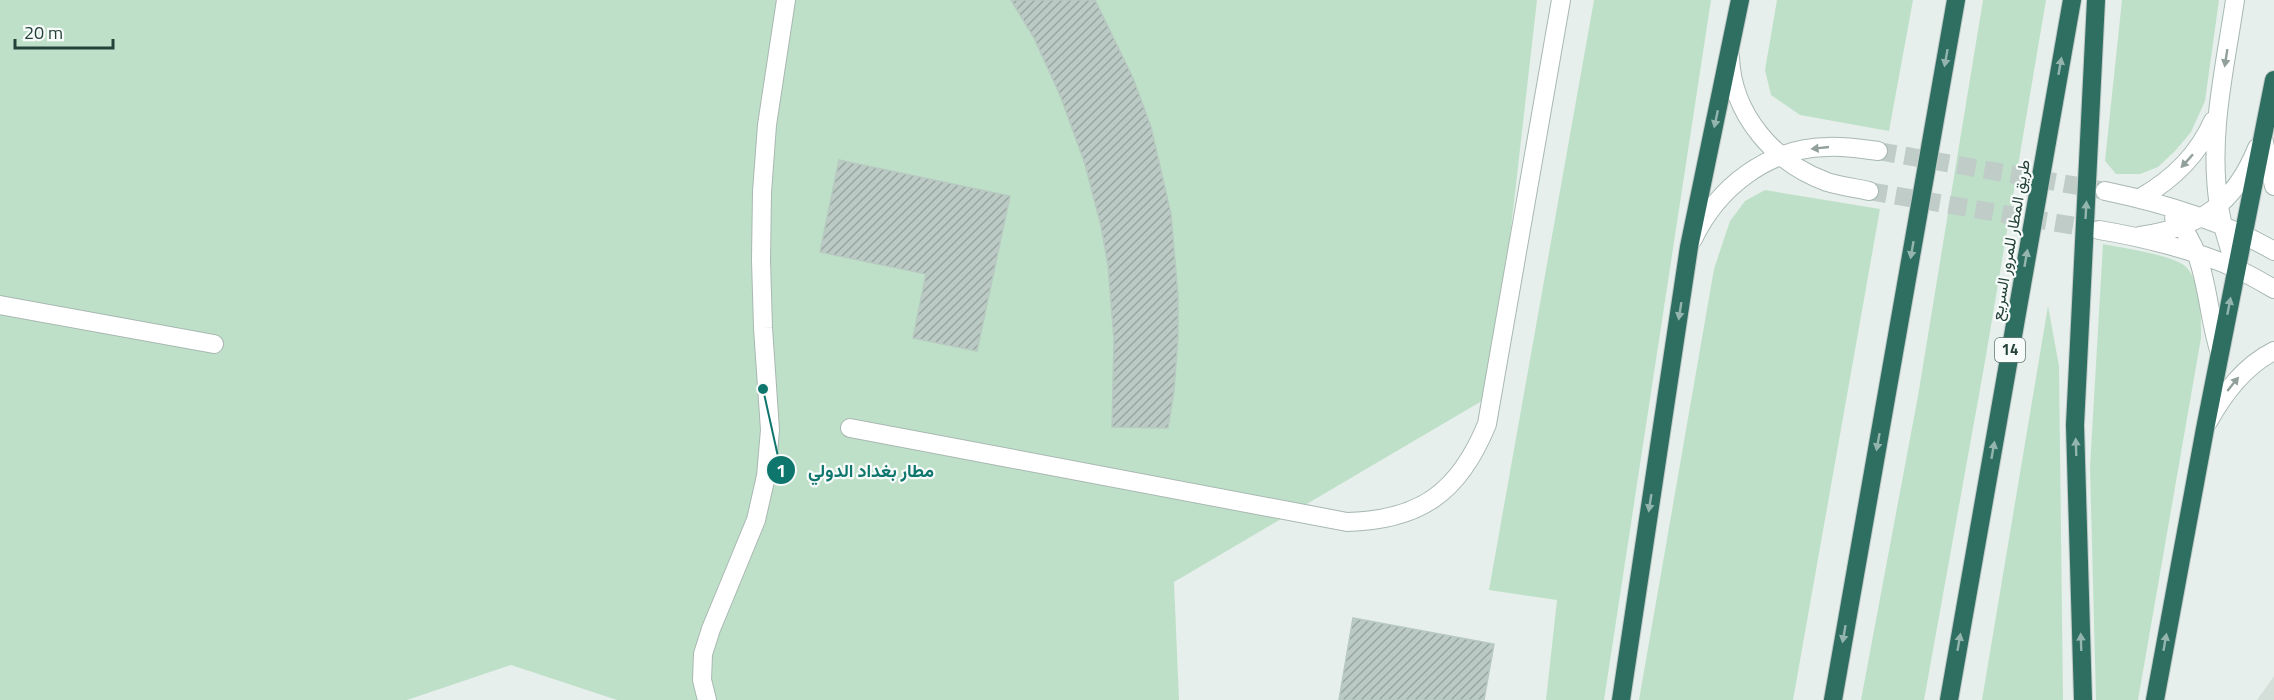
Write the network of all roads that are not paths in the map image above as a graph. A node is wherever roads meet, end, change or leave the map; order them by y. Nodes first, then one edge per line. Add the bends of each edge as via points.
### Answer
1 (786, 0) edge
2 (1561, 0) edge
3 (1740, 0) edge
4 (1956, 0) edge
5 (2072, 0) edge
6 (2096, 0) edge
7 (2235, 0) edge
8 (1730, 55) junction
9 (2274, 80) edge
10 (2218, 111) junction
11 (2263, 136) junction
12 (1878, 151) tunnel mouth
13 (1780, 156) junction
14 (2274, 186) edge
15 (1869, 191) tunnel mouth
16 (2105, 191) tunnel mouth
17 (2147, 200) junction
18 (2219, 207) junction
19 (2201, 218) junction
20 (2182, 226) junction
21 (2223, 227) junction
22 (2099, 230) tunnel mouth
23 (2242, 235) junction
24 (2136, 236) junction
25 (1689, 247) junction
26 (2274, 251) edge
27 (2198, 256) junction
28 (2236, 269) junction
29 (2274, 289) edge
30 (0, 306) edge
31 (214, 344) dead end
32 (2274, 351) edge
33 (2220, 353) junction
34 (850, 428) dead end
35 (2205, 429) junction
36 (707, 700) edge
37 (1621, 700) edge
38 (1833, 700) edge
39 (1949, 700) edge
40 (2083, 700) edge
41 (2155, 700) edge

1 - 36 lane via 767,125 762,192 760,260 770,430 766,476 756,520 703,654 702,680
2 - 34 lane via 1487,424 1475,453 1458,478 1434,498 1407,513 1378,521 1347,522
3 - 8 highway
4 -> 38 highway
39 -> 5 highway, طريق المطار للمرور السريع / 14
40 -> 6 highway via 2075,424
7 -> 10 lane
8 - 13 lane via 1731,77 1742,107 1758,133
8 -> 25 highway
9 - 11 highway
10 -> 17 lane via 2200,146
10 - 18 lane via 2215,144
11 - 14 lane
11 - 18 lane via 2246,172
11 - 23 highway
12 -> 13 lane via 1828,146
13 - 15 lane via 1830,183
13 - 25 lane via 1734,184 1700,224
16 - 17 lane
17 - 19 lane
17 - 20 lane
18 - 19 lane
18 - 21 lane
19 - 20 lane
19 - 21 lane
20 - 24 lane
20 - 27 lane
21 - 23 lane
21 - 28 lane
22 - 24 lane
23 - 26 lane
23 - 28 highway
24 - 27 lane
25 -> 37 highway
27 - 28 lane
27 - 33 lane
28 - 29 lane
33 -> 28 highway
30 - 31 lane
35 -> 32 lane via 2245,370
33 - 35 highway
41 -> 35 highway

